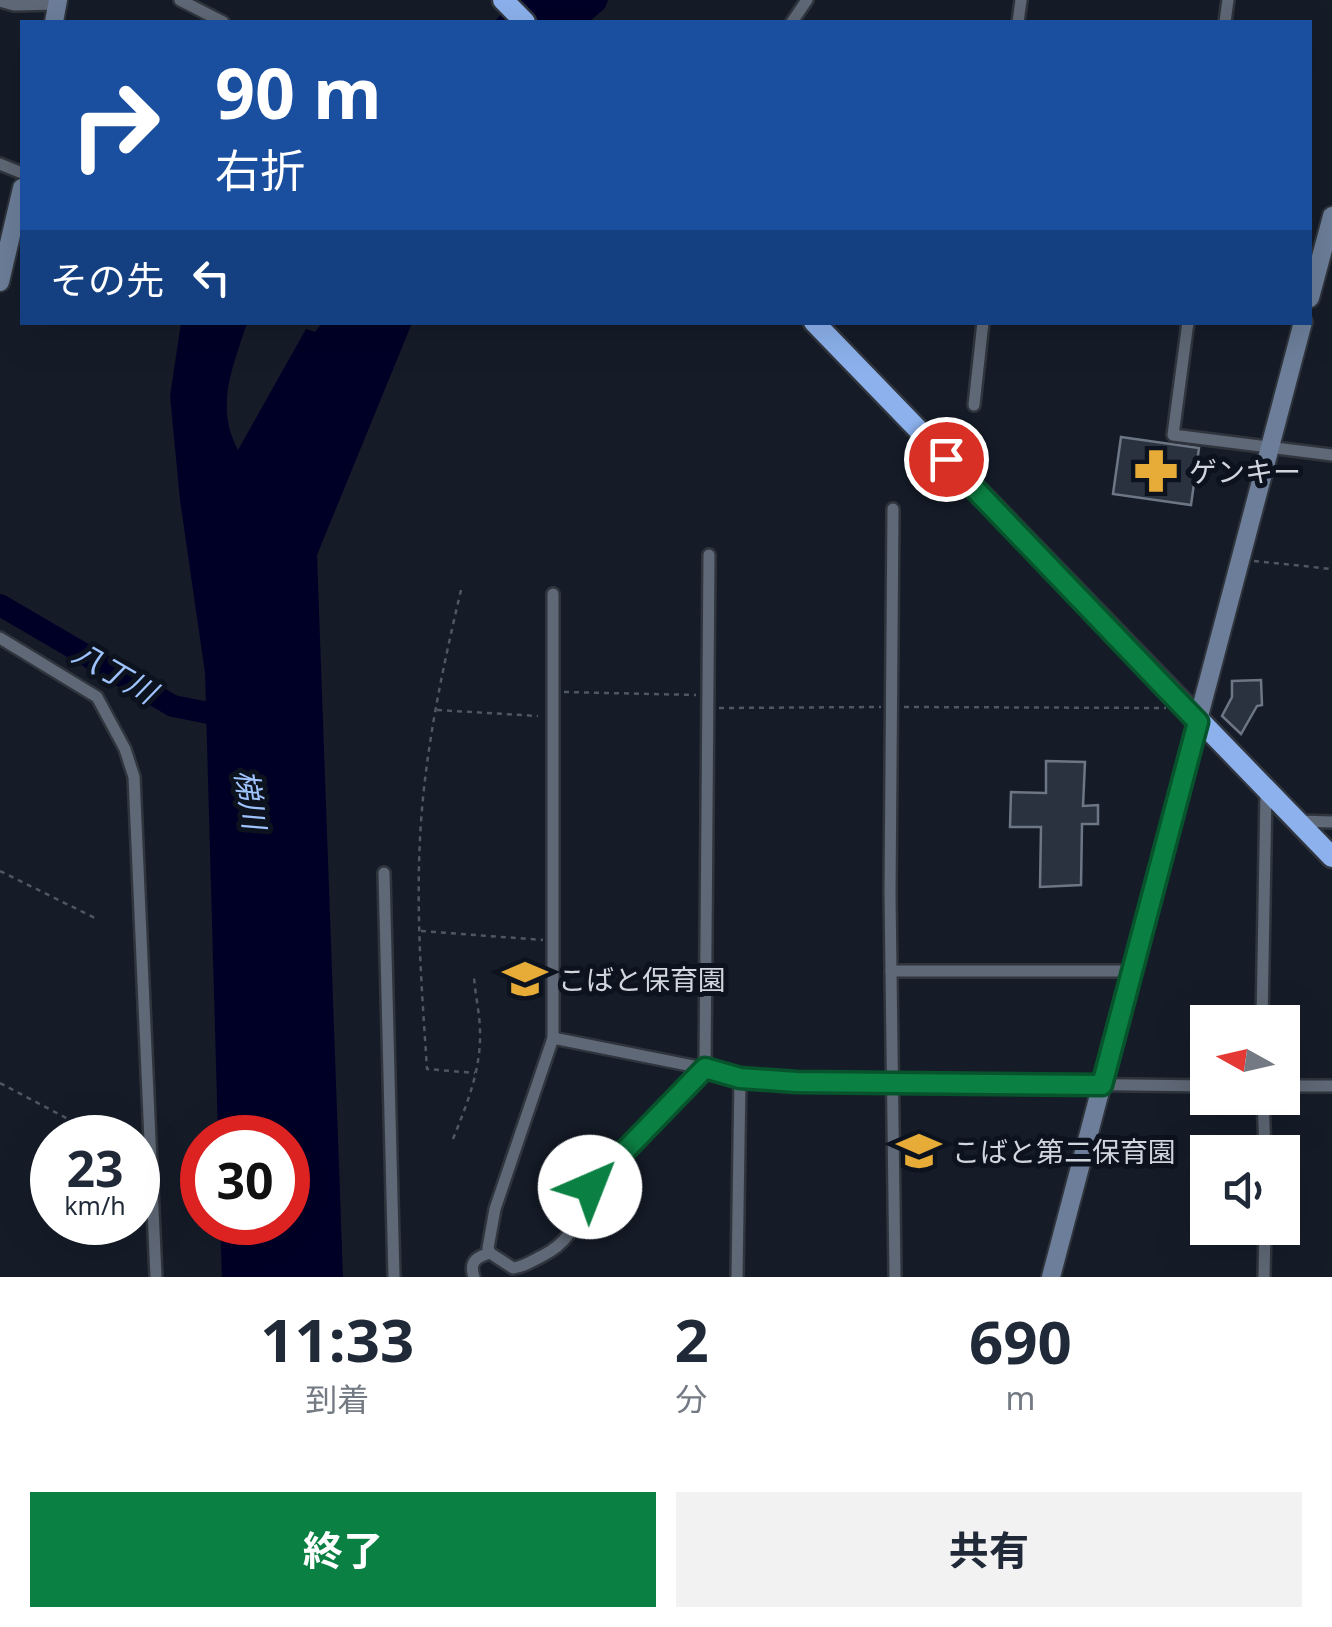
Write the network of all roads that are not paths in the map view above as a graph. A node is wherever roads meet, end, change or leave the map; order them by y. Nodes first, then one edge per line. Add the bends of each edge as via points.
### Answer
1 (180, 0) edge
2 (503, 0) edge
3 (0, 1) edge
4 (56, 9) edge
5 (219, 20) edge
6 (523, 20) edge
7 (20, 196) edge
8 (1332, 216) edge
9 (1323, 240) edge
10 (2, 270) edge
11 (1312, 289) edge
12 (817, 325) edge
13 (983, 325) edge
14 (1188, 325) edge
15 (1302, 325) edge
16 (974, 406) dead end
17 (1270, 448) junction
18 (1332, 455) edge
19 (893, 510) dead end
20 (708, 555) dead end
21 (553, 594) dead end
22 (0, 638) edge
23 (1198, 722) junction
24 (1266, 791) junction
25 (1299, 821) junction
26 (1332, 822) edge
27 (1332, 857) edge
28 (384, 873) dead end
29 (1132, 971) junction
30 (891, 972) junction
31 (1262, 1005) edge
32 (553, 1038) junction
33 (705, 1068) junction
34 (740, 1078) junction
35 (892, 1082) junction
36 (1102, 1085) junction
37 (1190, 1086) edge
38 (1300, 1086) edge
39 (1332, 1086) edge
40 (1265, 1245) edge
41 (490, 1253) junction
42 (156, 1277) edge
43 (394, 1277) edge
44 (474, 1277) edge
45 (737, 1277) edge
46 (894, 1277) edge
47 (1050, 1277) edge
48 (1264, 1277) edge

1 - 5 street
2 - 6 highway
3 - 4 street
7 - 10 street
8 - 9 street
9 - 11 street
12 - 23 highway
13 - 16 street
14 - 17 street via 1173,435
15 - 17 street
17 - 18 street
17 - 23 street
19 - 30 street
20 - 33 street
21 - 32 street
22 - 42 street via 96,697 134,777
23 - 24 highway
23 - 29 street
24 - 25 highway
24 - 31 street
25 - 26 street
25 - 27 highway
28 - 43 street
29 - 30 street
29 - 36 street
30 - 35 street
32 - 33 street
32 - 41 street via 496,1209
33 - 34 street
33 - 41 street via 600,1174 567,1241 521,1267
34 - 35 street
34 - 45 street
35 - 36 street
35 - 46 street
36 - 37 street
36 - 47 street
38 - 39 street
40 - 48 street
41 - 44 street via 475,1260

